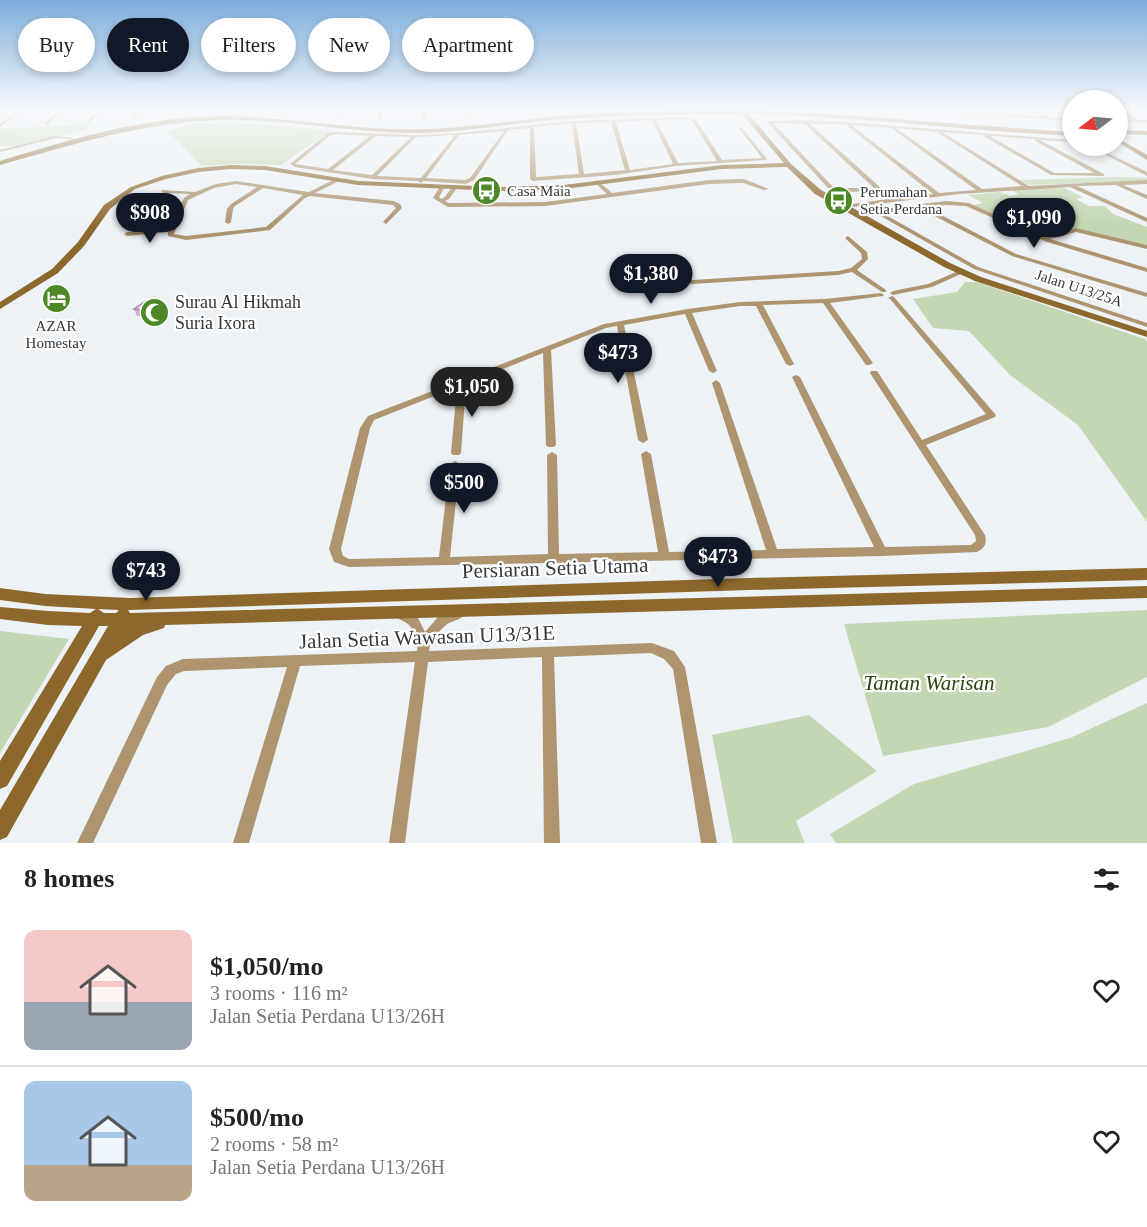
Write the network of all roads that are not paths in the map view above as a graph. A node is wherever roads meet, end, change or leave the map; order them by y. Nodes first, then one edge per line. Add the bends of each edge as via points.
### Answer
1 (34, 148) edge
2 (52, 148) edge
3 (311, 148) edge
4 (357, 148) edge
5 (402, 148) edge
6 (447, 148) edge
7 (493, 148) edge
8 (532, 148) edge
9 (578, 148) edge
10 (621, 148) edge
11 (667, 148) edge
12 (712, 148) edge
13 (759, 148) edge
14 (774, 148) edge
15 (793, 148) edge
16 (834, 148) edge
17 (878, 148) edge
18 (921, 148) edge
19 (965, 148) edge
20 (1008, 148) edge
21 (1052, 148) edge
22 (1131, 148) edge
23 (1133, 148) edge
24 (1110, 156) edge
25 (0, 158) edge
26 (1147, 158) edge
27 (720, 161) junction
28 (0, 163) edge
29 (1147, 163) edge
30 (675, 165) junction
31 (787, 165) junction
32 (329, 171) junction
33 (628, 171) junction
34 (1147, 174) edge
35 (582, 176) junction
36 (373, 177) junction
37 (533, 178) junction
38 (337, 180) junction
39 (421, 181) junction
40 (597, 182) junction
41 (1147, 182) edge
42 (1115, 183) junction
43 (1070, 185) junction
44 (262, 186) junction
45 (1027, 187) junction
46 (442, 188) junction
47 (454, 188) junction
48 (546, 188) junction
49 (533, 189) junction
50 (766, 189) dead end
51 (879, 189) junction
52 (980, 190) junction
53 (164, 191) dead end
54 (196, 194) junction
55 (309, 194) junction
56 (938, 195) junction
57 (612, 196) junction
58 (1147, 197) edge
59 (891, 200) junction
60 (441, 201) junction
61 (919, 206) junction
62 (846, 207) junction
63 (181, 210) junction
64 (139, 214) dead end
65 (1147, 220) edge
66 (228, 222) dead end
67 (386, 222) dead end
68 (171, 230) junction
69 (127, 234) dead end
70 (848, 238) dead end
71 (1044, 239) junction
72 (1147, 247) edge
73 (673, 266) dead end
74 (854, 270) junction
75 (1147, 270) edge
76 (958, 274) junction
77 (882, 293) junction
78 (1147, 295) edge
79 (892, 296) junction
80 (825, 301) junction
81 (758, 303) junction
82 (0, 306) edge
83 (688, 311) junction
84 (620, 323) junction
85 (1147, 325) edge
86 (1147, 334) edge
87 (547, 349) junction
88 (869, 363) dead end
89 (790, 364) dead end
90 (713, 371) dead end
91 (874, 373) dead end
92 (796, 377) dead end
93 (462, 382) junction
94 (716, 383) dead end
95 (643, 440) dead end
96 (920, 444) junction
97 (646, 454) dead end
98 (882, 552) junction
99 (773, 554) junction
100 (664, 556) junction
101 (554, 558) junction
102 (444, 561) junction
103 (1147, 574) edge
104 (1147, 592) edge
105 (0, 594) edge
106 (105, 604) junction
107 (130, 604) junction
108 (467, 610) junction
109 (393, 612) junction
110 (0, 614) edge
111 (173, 618) junction
112 (93, 620) junction
113 (120, 620) junction
114 (423, 650) junction
115 (548, 653) junction
116 (100, 655) junction
117 (295, 661) junction
118 (0, 779) edge
119 (0, 830) edge
120 (85, 843) edge
121 (241, 843) edge
122 (397, 843) edge
123 (552, 843) edge
124 (709, 843) edge

1 - 25 main road
2 - 28 main road
3 - 32 street via 292,162 295,166
4 - 32 street
5 - 36 street
6 - 39 street
7 - 39 street via 469,181
8 - 37 street
9 - 35 street
10 - 33 street
11 - 30 street
12 - 27 street
13 - 27 street via 766,157 763,160
14 - 31 main road
15 - 51 street via 830,187
16 - 51 street
17 - 56 street
18 - 52 street
19 - 45 street
20 - 21 street via 1051,173 1102,175
22 - 29 main road
23 - 26 main road
24 - 34 street
27 - 30 street
30 - 33 street
31 - 40 main road via 683,170
31 - 62 main road via 819,192
32 - 36 street
33 - 35 street
35 - 37 street
36 - 39 street
37 - 48 street
37 - 49 street
38 - 46 main road
38 - 55 street
38 - 82 main road via 265,168 231,167 198,170 144,183 107,207 81,244 55,271
40 - 48 main road
40 - 57 street
41 - 42 street
42 - 43 street
42 - 58 street
43 - 45 street
43 - 65 street
44 - 54 street via 221,183
44 - 55 street
44 - 66 street via 233,205
45 - 52 street
46 - 47 main road
46 - 60 street via 436,198
47 - 49 main road
47 - 60 street
48 - 49 main road
50 - 57 street via 744,181 709,182
51 - 59 street
52 - 56 street
53 - 54 street
54 - 63 street via 186,199
55 - 67 street via 398,205
55 - 68 street via 268,229 181,238 170,235
56 - 59 street
57 - 60 street via 545,204 448,205
59 - 62 street
61 - 71 street via 967,204
61 - 78 street via 1014,255
61 - 85 street, Jalan U13/25A via 880,214 976,268
62 - 76 main road
63 - 64 street
63 - 68 street
68 - 69 street
70 - 74 street via 864,252 865,259
71 - 72 street via 1076,230
71 - 75 street
73 - 74 street via 692,282
74 - 77 street
76 - 79 street
76 - 86 main road
77 - 79 street
77 - 80 street
79 - 96 street via 992,415
80 - 81 street
80 - 88 street
81 - 83 street
81 - 89 street
83 - 84 street
83 - 90 street
84 - 87 street
84 - 95 street
87 - 93 street
87 - 101 street
91 - 96 street
92 - 98 street
93 - 102 street
93 - 102 street via 382,412 367,422 335,549 338,560 349,563
94 - 99 street
96 - 98 street via 981,541 979,546 965,549
97 - 100 street
98 - 99 street
99 - 100 street
100 - 101 street
101 - 102 street
103 - 107 main road, Persiaran Setia Utama
104 - 108 main road, Persiaran Setia Utama
105 - 106 main road, Persiaran Setia Utama
106 - 107 main road, Persiaran Setia Utama
106 - 112 main road
107 - 113 main road
108 - 109 main road, Persiaran Setia Utama
108 - 114 street via 442,621
109 - 111 main road, Persiaran Setia Utama
109 - 114 street via 414,622
110 - 112 main road, Persiaran Setia Utama
111 - 113 main road, Persiaran Setia Utama
111 - 116 main road via 137,630
112 - 113 main road, Persiaran Setia Utama
112 - 118 main road
113 - 116 main road
114 - 115 street, Jalan Setia Wawasan U13/31E
114 - 117 street, Jalan Setia Wawasan U13/31E
114 - 122 street
115 - 123 street
115 - 124 street, Jalan Setia Wawasan U13/31E via 652,648 669,655 679,667
116 - 119 main road
117 - 120 street, Jalan Setia Wawasan U13/31E via 183,665 171,670 162,681
117 - 121 street

